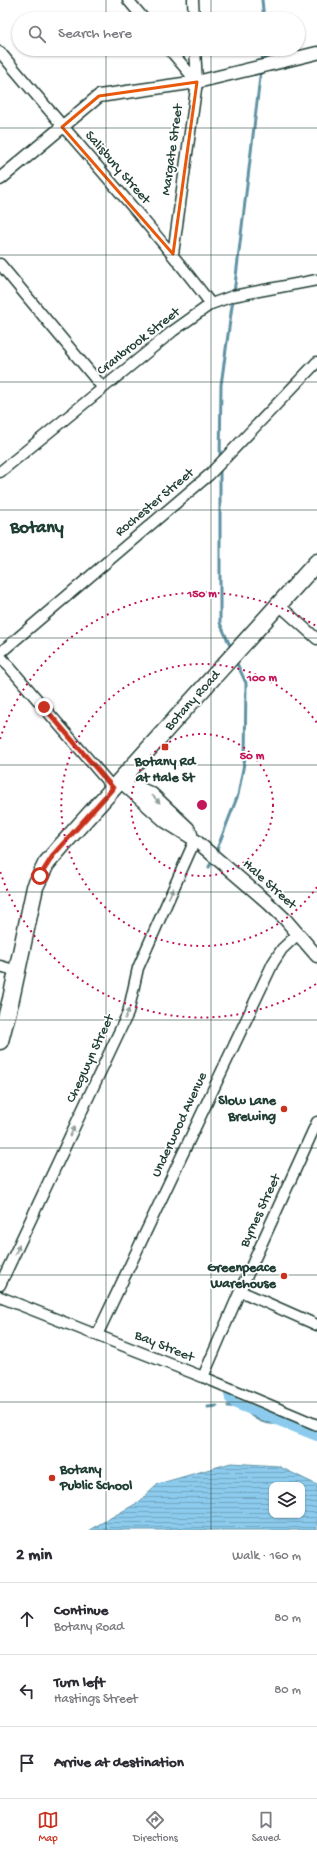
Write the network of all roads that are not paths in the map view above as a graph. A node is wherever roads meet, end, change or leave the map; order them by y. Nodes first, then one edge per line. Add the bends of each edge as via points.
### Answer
1 (128, 0) edge
2 (193, 0) edge
3 (138, 12) edge
4 (194, 12) edge
5 (0, 52) edge
6 (317, 53) edge
7 (175, 56) edge
8 (195, 56) edge
9 (305, 56) edge
10 (305, 56) edge
11 (197, 82) junction
12 (62, 127) junction
13 (0, 179) edge
14 (174, 254) junction
15 (0, 264) edge
16 (317, 280) edge
17 (211, 304) junction
18 (317, 362) edge
19 (103, 388) junction
20 (1, 468) edge
21 (317, 562) edge
22 (279, 605) junction
23 (317, 639) edge
24 (0, 654) edge
25 (120, 781) junction
26 (195, 840) junction
27 (295, 938) junction
28 (317, 956) edge
29 (0, 966) edge
30 (17, 971) junction
31 (0, 1041) edge
32 (317, 1122) edge
33 (0, 1285) edge
34 (240, 1291) junction
35 (0, 1297) edge
36 (317, 1325) edge
37 (97, 1335) junction
38 (203, 1377) junction
39 (317, 1425) edge

1 - 3 street
2 - 4 street
5 - 12 street, Salisbury Street
6 - 9 street
7 - 11 street
8 - 11 street, Margate Street
10 - 11 street
11 - 12 street via 99,96
11 - 14 street, Margate Street
12 - 13 street
12 - 14 street, Salisbury Street
14 - 17 street, Salisbury Street
15 - 19 street
16 - 17 street, Cranbrook Street via 233,296
17 - 19 street, Cranbrook Street via 173,331
18 - 24 street, Rochester Street via 210,475
19 - 20 street, Cranbrook Street
21 - 22 main road, Botany Road
22 - 23 street
22 - 25 main road, Botany Road
24 - 25 street
25 - 26 street, Hale Street via 166,822
25 - 30 main road, Botany Road via 54,854 40,876 35,887
26 - 27 street, Hale Street via 266,901
33 -> 26 street, Chegwyn Street via 128,1012 138,968
27 - 28 street, Hale Street
27 - 37 street, Underwood Avenue via 279,952
29 - 30 street
30 - 31 main road, Botany Road
32 - 34 street, Byrnes Street
34 - 36 street
34 - 38 street, Byrnes Street
35 - 37 street, Bay Street
37 - 38 street, Bay Street
38 - 39 street, Bay Street

